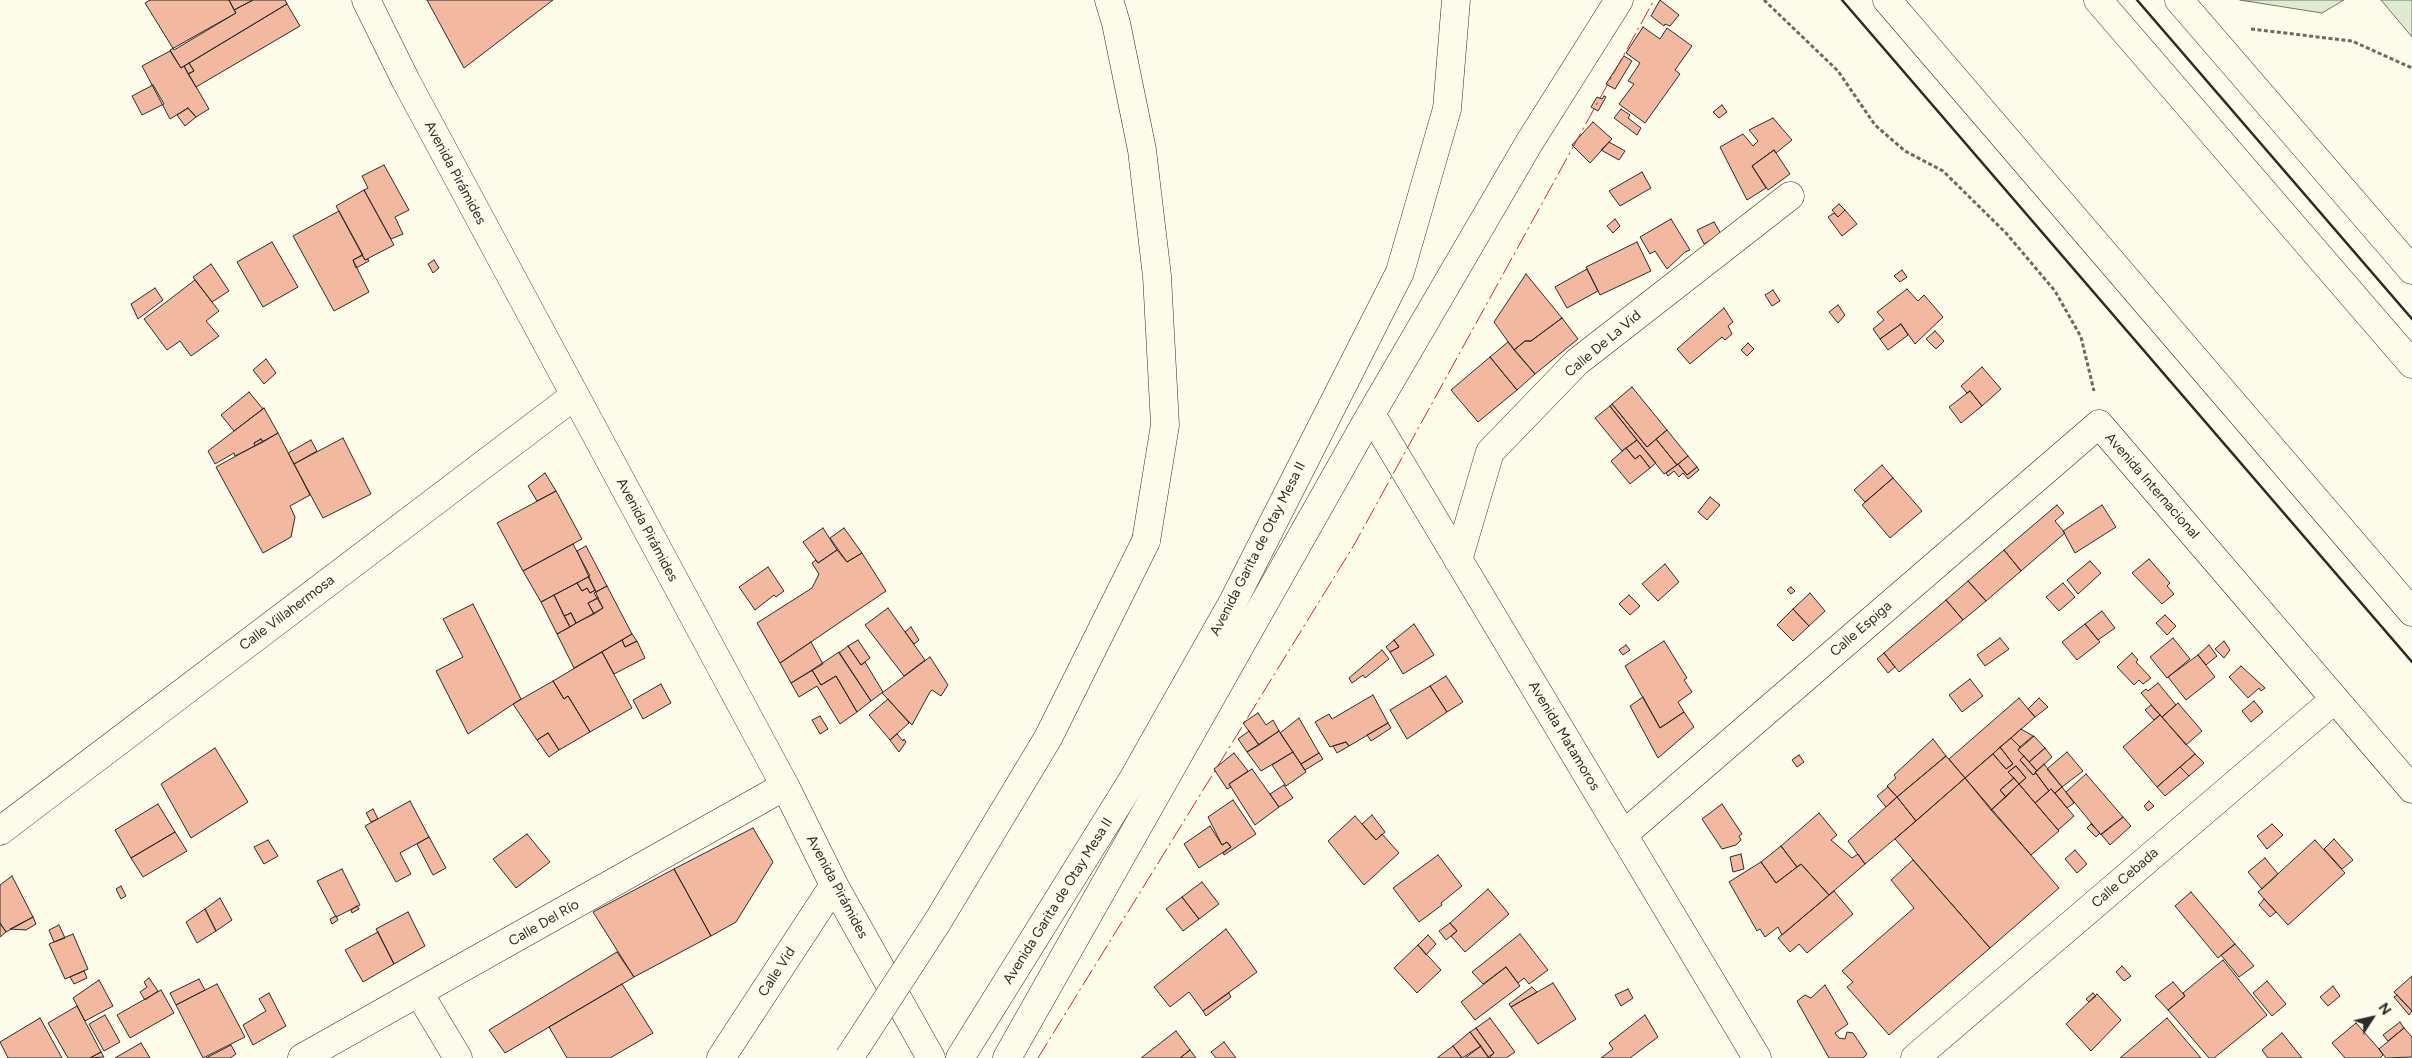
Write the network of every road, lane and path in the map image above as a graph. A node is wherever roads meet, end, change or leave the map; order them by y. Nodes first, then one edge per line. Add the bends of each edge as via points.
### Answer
1 (366, 0) edge
2 (1109, 0) edge
3 (1456, 0) edge
4 (1619, 0) edge
5 (1764, 0) edge
6 (1888, 0) edge
7 (2098, 0) edge
8 (2179, 0) edge
9 (2198, 22) junction
10 (2412, 68) edge
11 (1790, 196) dead end
12 (2412, 270) edge
13 (2412, 364) edge
14 (574, 396) junction
15 (1371, 414) junction
16 (2099, 424) junction
17 (1458, 560) junction
18 (2412, 612) edge
19 (2335, 699) junction
20 (784, 786) junction
21 (2412, 789) edge
22 (0, 831) edge
23 (1623, 835) junction
24 (834, 885) junction
25 (419, 993) junction
26 (302, 1058) edge
27 (458, 1058) edge
28 (721, 1058) edge
29 (849, 1058) edge
30 (931, 1058) edge
31 (960, 1058) edge
32 (1007, 1058) edge
33 (1757, 1058) edge
34 (1914, 1058) edge

1 - 14 main road, Avenida Pirámides
2 - 29 main road, bridge via 1142,150 1157,276 1165,425 1146,541 1048,738 938,921
3 - 31 main road, Avenida Garita de Otay Mesa II via 1447,109 1400,272 1233,602 1132,781
4 - 15 main road via 1529,143
5 - 16 path, Avenida Internacional via 1838,71 1875,125 1905,151 1944,170 2006,233 2055,291 2081,337
6 - 18 main road
7 - 13 main road
8 - 9 main road
9 - 10 path via 2352,42
9 - 12 main road
11 - 17 main road, Calle De La Vid via 1577,362 1490,452
14 - 20 main road, Avenida Pirámides
14 - 22 main road, Calle Villahermosa
15 - 17 main road, Avenida Matamoros
15 - 32 main road
16 - 19 main road, Avenida Internacional
16 - 23 main road, Calle Espiga
17 - 23 main road, Avenida Matamoros
19 - 21 main road, Avenida Internacional
19 - 34 main road, Calle Cebada
20 - 24 main road, Avenida Pirámides
20 - 25 main road, Calle Del Río
23 - 33 main road, Avenida Matamoros
24 - 28 main road, Calle Vid
24 - 30 main road, Avenida Pirámides
25 - 26 main road, Calle Del Río
25 - 27 main road

